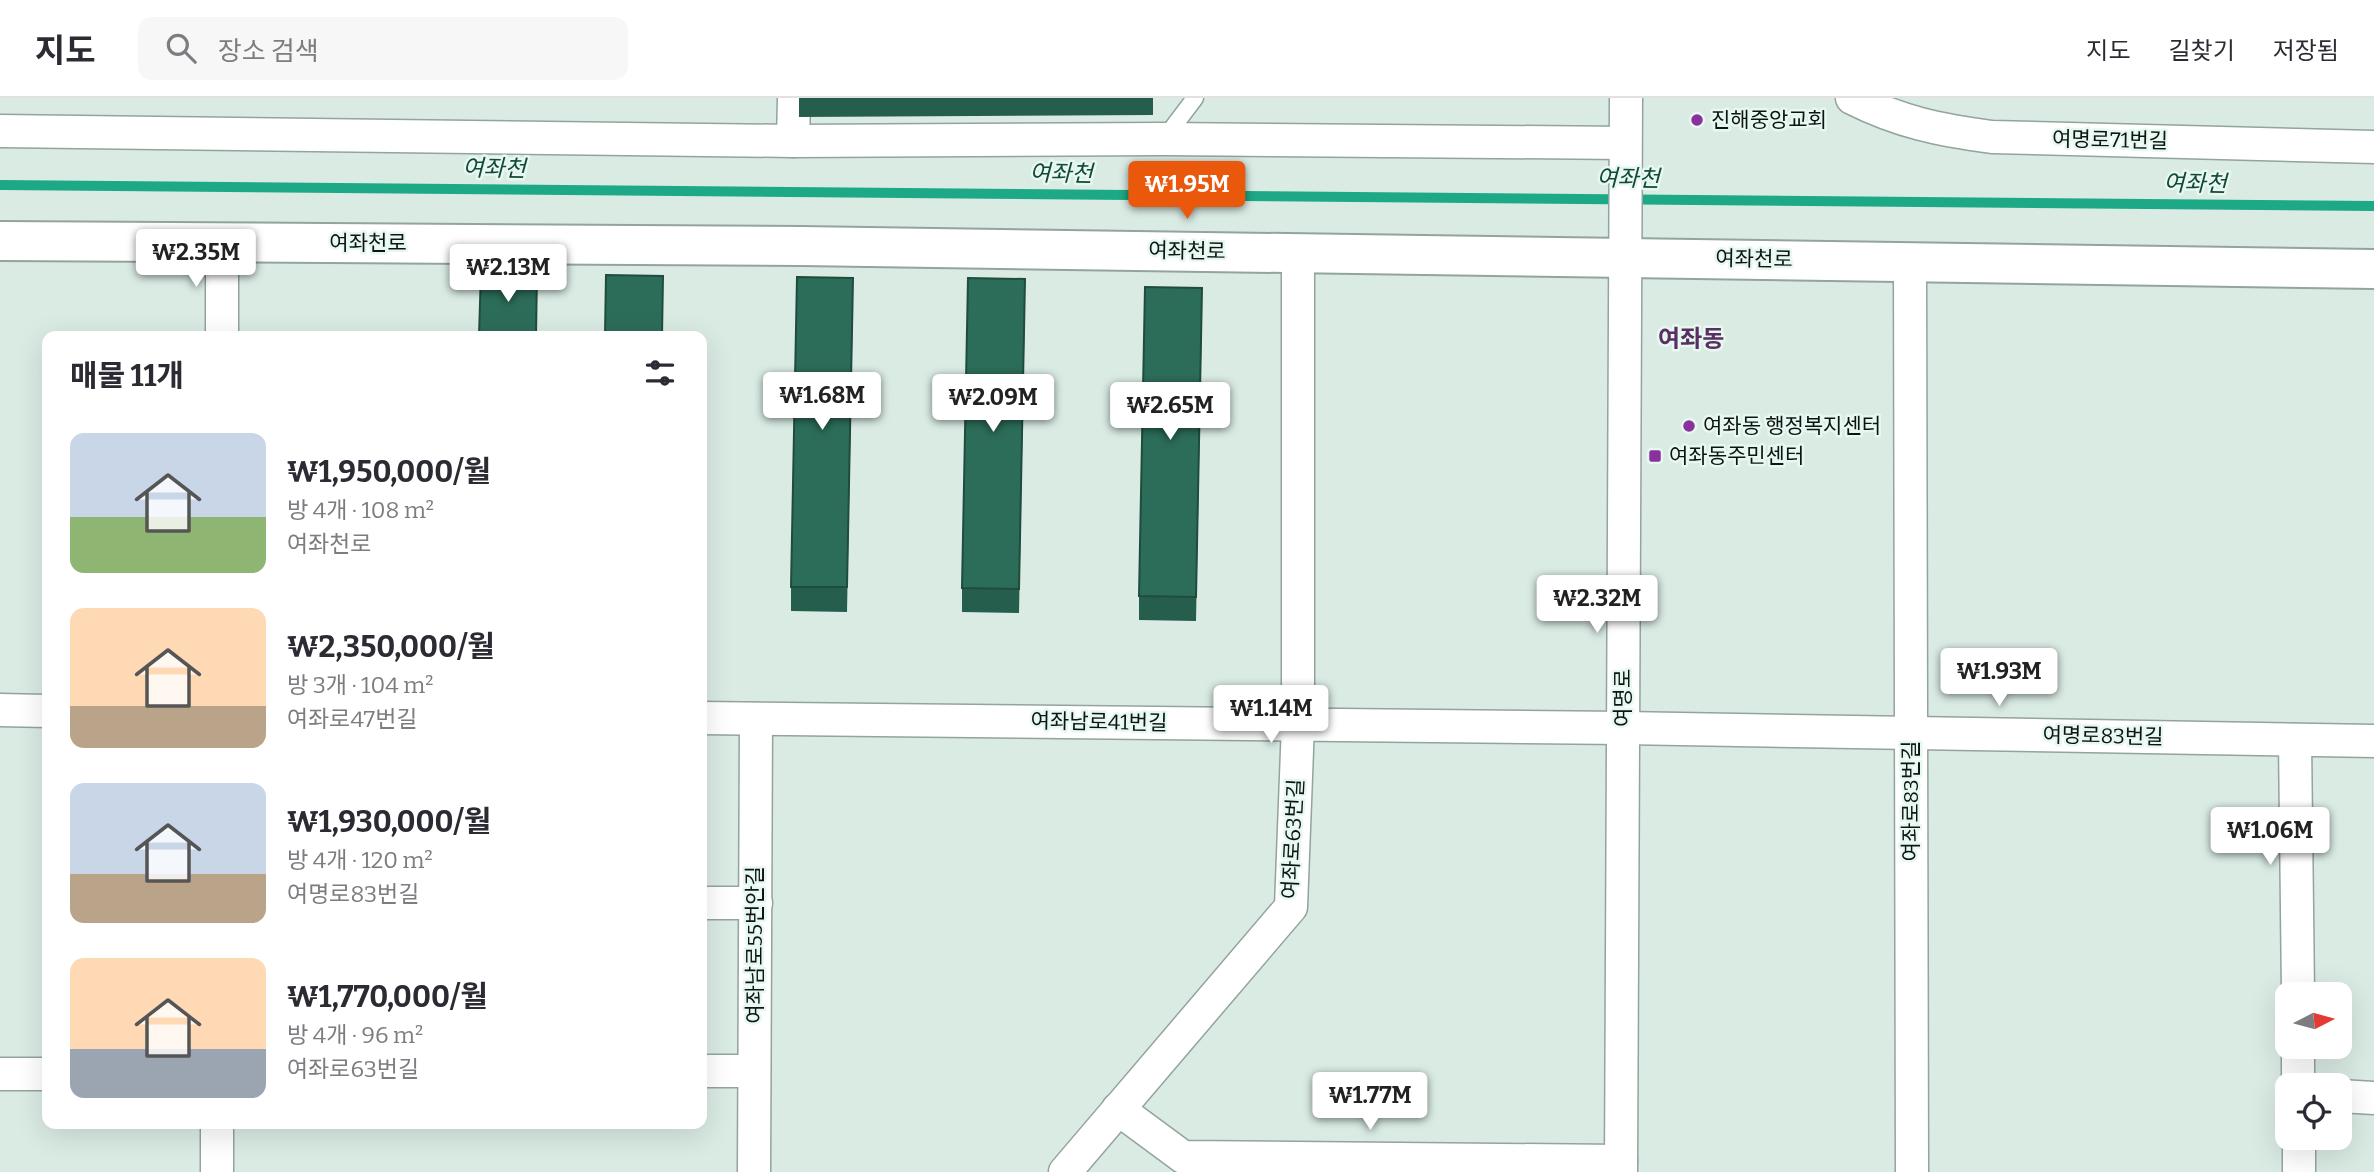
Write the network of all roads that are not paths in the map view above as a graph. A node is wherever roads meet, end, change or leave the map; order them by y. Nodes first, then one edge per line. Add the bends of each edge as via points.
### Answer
1 (794, 98) edge
2 (1195, 98) edge
3 (1626, 98) edge
4 (1852, 98) edge
5 (0, 131) edge
6 (1164, 139) junction
7 (793, 141) junction
8 (1625, 143) junction
9 (2374, 147) edge
10 (0, 240) edge
11 (222, 242) junction
12 (1298, 253) junction
13 (1625, 257) junction
14 (1910, 261) junction
15 (2374, 269) edge
16 (222, 331) edge
17 (0, 710) edge
18 (42, 711) edge
19 (707, 718) edge
20 (757, 719) junction
21 (1298, 724) junction
22 (1623, 728) junction
23 (1911, 733) junction
24 (2295, 740) junction
25 (2374, 741) edge
26 (707, 903) edge
27 (756, 903) junction
28 (2298, 982) edge
29 (707, 1071) edge
30 (754, 1071) junction
31 (0, 1074) edge
32 (42, 1074) edge
33 (2352, 1097) edge
34 (2374, 1098) edge
35 (1118, 1110) junction
36 (218, 1129) edge
37 (2299, 1150) edge
38 (1621, 1167) edge
39 (217, 1172) edge
40 (754, 1172) edge
41 (1065, 1172) edge
42 (1912, 1172) edge
43 (2299, 1172) edge

1 - 7 street
2 - 6 lane
3 - 8 street, 여명로
4 - 9 street, 여명로71번길 via 1909,122 1992,137
5 - 7 street
6 - 7 street
6 - 8 street
8 - 13 street, 여명로
10 - 11 street, 여좌천로
11 - 12 street, 여좌천로
11 - 16 street
12 - 13 street, 여좌천로
12 - 21 street, 여좌로63번길
13 - 14 street, 여좌천로
13 - 22 street, 여명로
14 - 15 street, 여좌천로
14 - 23 street, 여좌로83번길
17 - 18 street
19 - 20 street, 여좌남로41번길
20 - 21 street, 여좌남로41번길
20 - 27 street, 여좌남로55번안길
21 - 22 street, 여좌남로41번길
21 - 35 street, 여좌로63번길 via 1291,906
22 - 23 street, 여명로83번길
22 - 38 street, 여명로
23 - 24 street, 여명로83번길
23 - 42 street, 여좌로83번길
24 - 25 street, 여명로83번길
24 - 28 street
26 - 27 street
27 - 30 street, 여좌남로55번안길
29 - 30 street
30 - 40 street, 여좌남로55번안길
31 - 32 street
33 - 34 street
35 - 38 street via 1183,1157
35 - 41 street, 여좌로63번길
36 - 39 street
37 - 43 street

